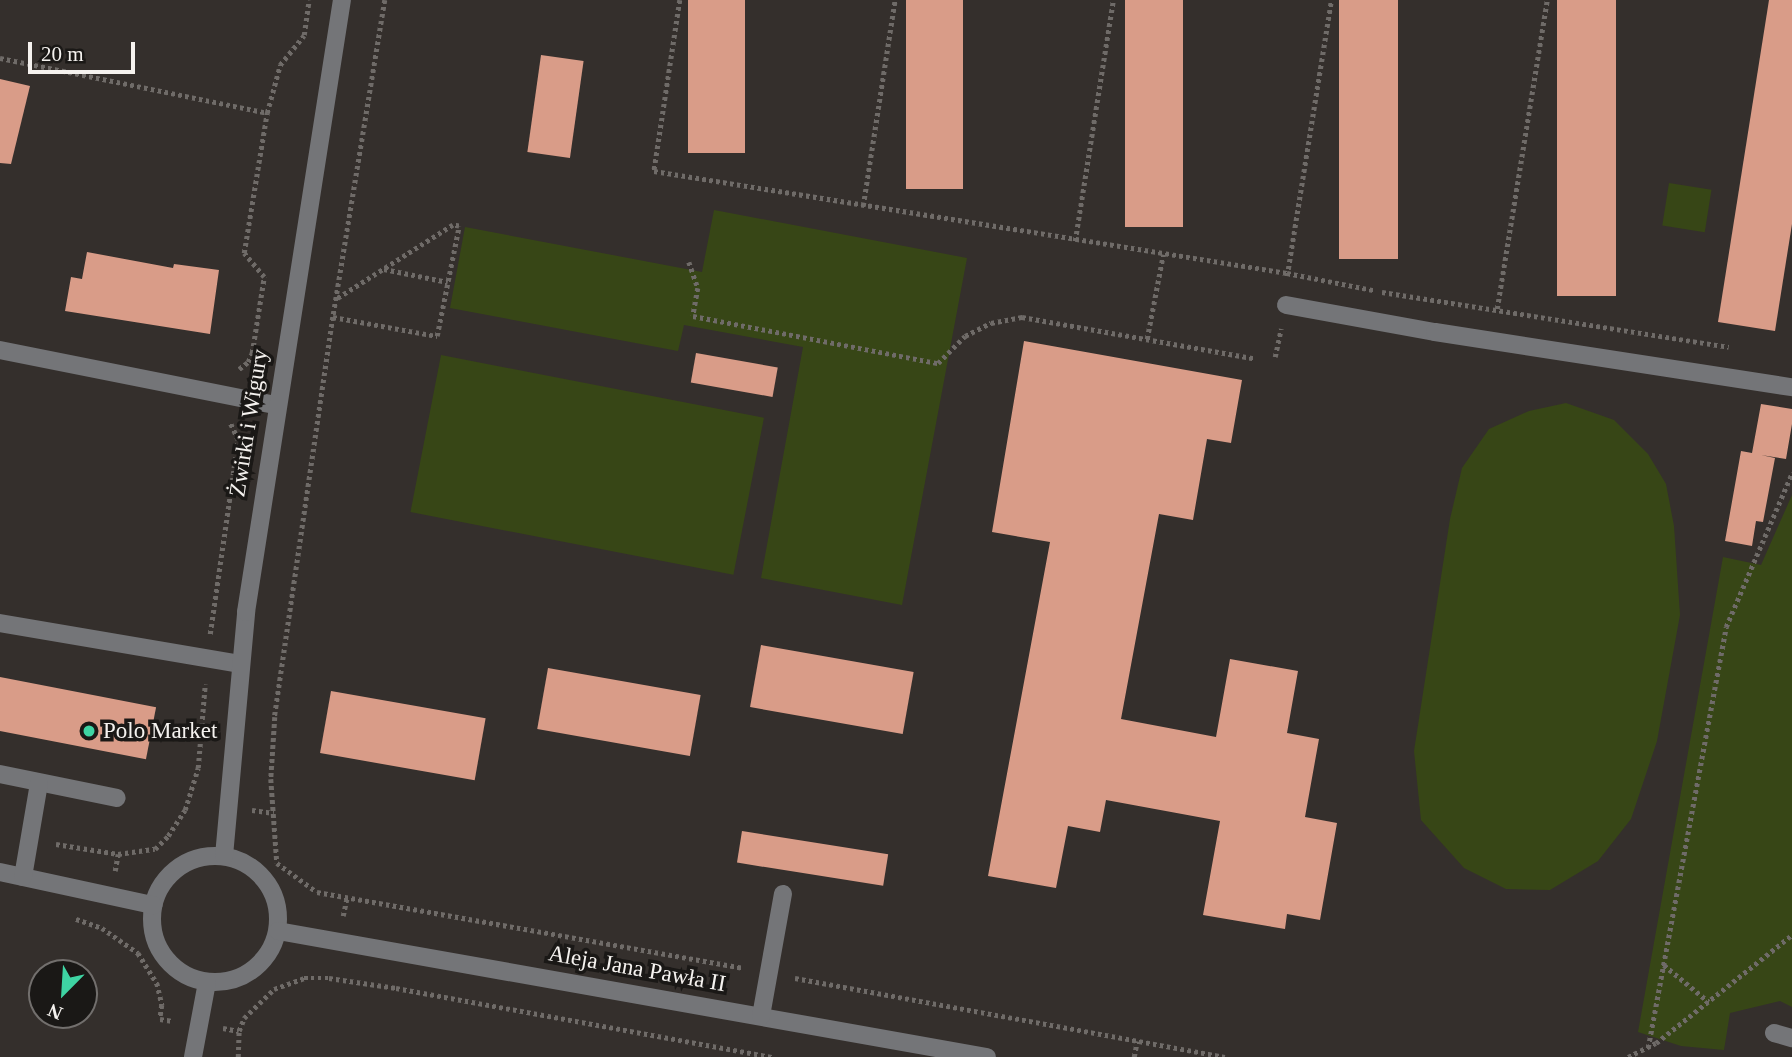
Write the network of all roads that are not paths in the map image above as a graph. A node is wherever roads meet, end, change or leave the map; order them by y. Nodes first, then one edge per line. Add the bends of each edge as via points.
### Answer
1 (342, 0) edge
2 (1286, 305) road end
3 (0, 350) edge
4 (1792, 387) edge
5 (276, 405) junction
6 (0, 623) edge
7 (240, 664) junction
8 (0, 774) edge
9 (39, 783) junction
10 (117, 798) dead end
11 (224, 856) junction
12 (0, 872) edge
13 (23, 877) junction
14 (783, 894) dead end
15 (153, 905) junction
16 (278, 931) junction
17 (207, 982) junction
18 (761, 1016) junction
19 (1774, 1033) dead end
20 (1792, 1038) edge
21 (193, 1057) edge
22 (987, 1057) edge

1 - 5 street, Żwirki i Wigury
2 - 4 street
3 - 5 street
5 - 7 street, Żwirki i Wigury
6 - 7 street
7 - 11 street, Żwirki i Wigury
8 - 9 street
9 - 10 street
9 - 13 street
11 - 15 street via 208,856 179,867 167,877
11 - 16 street via 260,874 279,910
12 - 13 street
13 - 15 street
14 - 18 street
15 - 17 street via 158,947 187,977
16 - 17 street via 272,949 245,976
16 - 18 street, Aleja Jana Pawła II
17 - 21 street
18 - 22 street, Aleja Jana Pawła II
19 - 20 street

